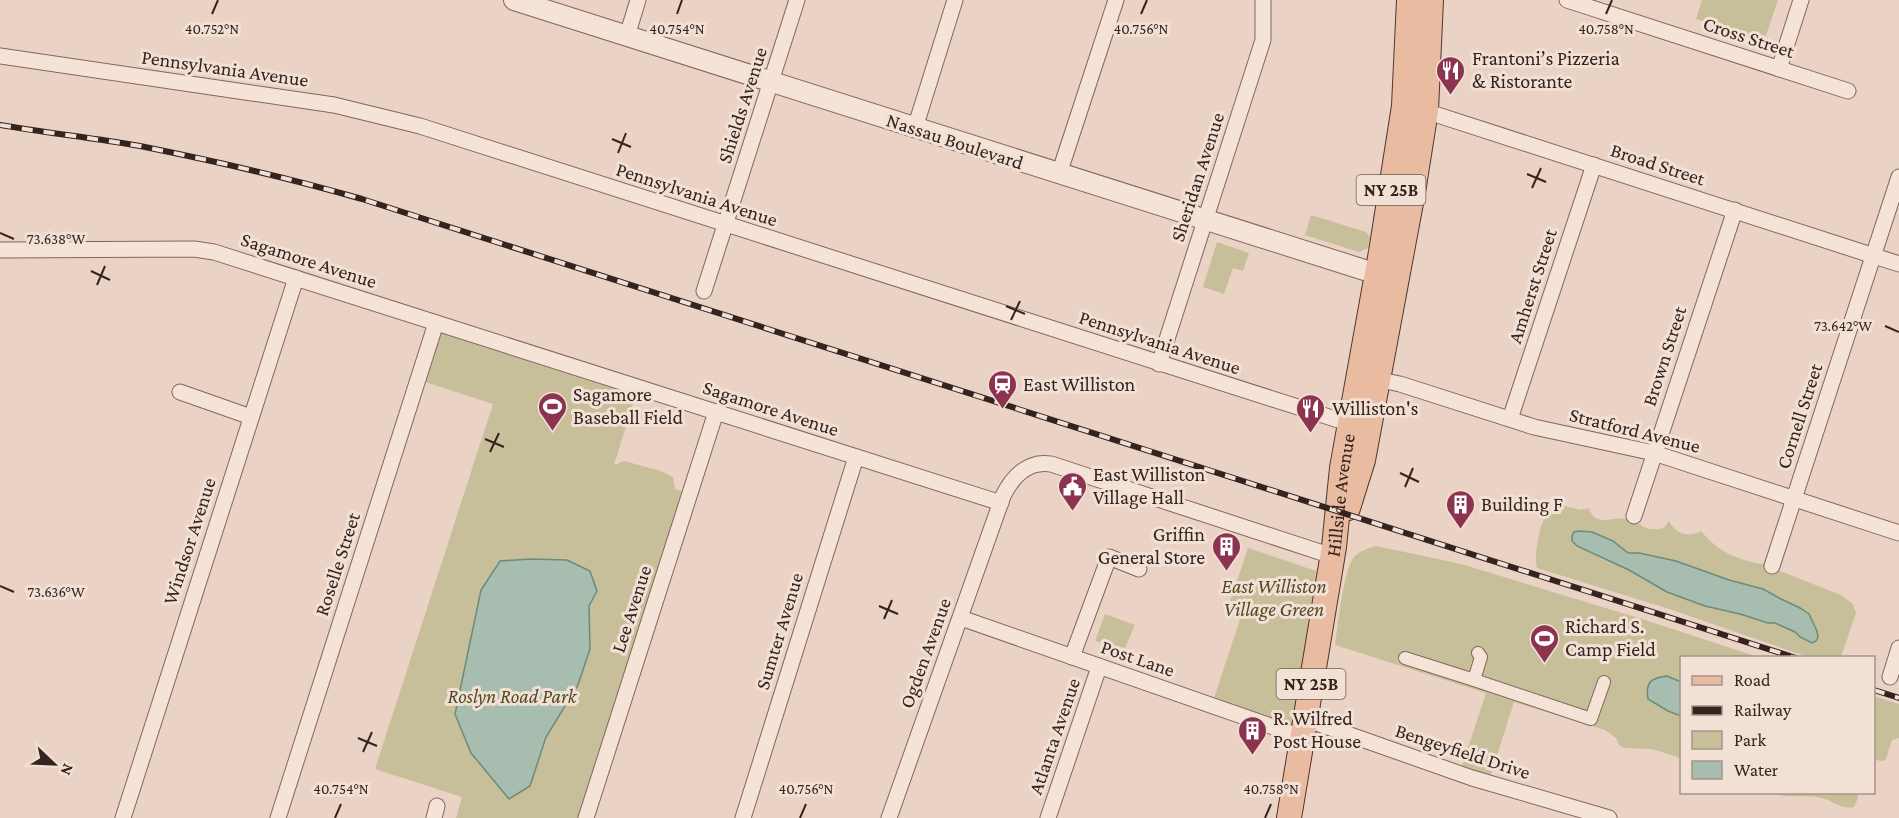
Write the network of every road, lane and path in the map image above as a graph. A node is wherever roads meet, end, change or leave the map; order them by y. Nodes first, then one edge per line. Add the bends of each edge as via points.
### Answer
1 (514, 0) edge
2 (638, 0) edge
3 (797, 0) edge
4 (955, 0) edge
5 (1116, 0) edge
6 (1263, 0) edge
7 (1409, 0) edge
8 (1431, 0) edge
9 (1567, 0) edge
10 (1801, 0) edge
11 (627, 36) junction
12 (0, 56) edge
13 (1779, 69) junction
14 (771, 82) junction
15 (1848, 91) dead end
16 (1415, 108) junction
17 (915, 128) junction
18 (1594, 165) junction
19 (1059, 174) junction
20 (1899, 177) edge
21 (1735, 210) junction
22 (1205, 221) junction
23 (725, 225) junction
24 (0, 250) edge
25 (1874, 255) junction
26 (1899, 264) edge
27 (1387, 275) junction
28 (296, 278) junction
29 (704, 291) dead end
30 (436, 323) junction
31 (1159, 364) junction
32 (1368, 378) junction
33 (180, 392) dead end
34 (716, 412) junction
35 (251, 417) junction
36 (1510, 419) junction
37 (1359, 426) junction
38 (1654, 453) junction
39 (856, 457) junction
40 (1794, 499) junction
41 (1001, 502) junction
42 (1634, 516) dead end
43 (1899, 533) edge
44 (1333, 551) junction
45 (1772, 566) dead end
46 (1139, 569) dead end
47 (961, 618) junction
48 (1899, 648) edge
49 (1478, 653) dead end
50 (1072, 657) junction
51 (1405, 658) dead end
52 (1099, 667) junction
53 (1890, 677) dead end
54 (1473, 680) junction
55 (1604, 682) dead end
56 (1304, 728) junction
57 (1600, 817) edge
58 (123, 818) edge
59 (278, 818) edge
60 (586, 818) edge
61 (743, 818) edge
62 (889, 818) edge
63 (1048, 818) edge
64 (1288, 818) edge

1 - 11 street, Nassau Boulevard
2 - 11 street
3 - 14 street, Shields Avenue
4 - 17 street
5 - 19 street
6 - 22 street, Sheridan Avenue via 1263,40
7 - 16 main road, Hillside Avenue / NY 25B
8 - 16 main road, Hillside Avenue / NY 25B
9 - 13 street, Cross Street
10 - 13 street
11 - 14 street, Nassau Boulevard
12 - 23 street, Pennsylvania Avenue via 334,105 420,126
13 - 15 street, Cross Street
14 - 17 street, Nassau Boulevard
14 - 23 street, Shields Avenue
16 - 18 street, Broad Street
16 - 27 main road, Hillside Avenue / NY 25B via 1413,192
17 - 19 street, Nassau Boulevard
18 - 21 street, Broad Street
18 - 36 street, Amherst Street
19 - 22 street, Nassau Boulevard
20 - 25 street, Cornell Street
21 - 25 street, Broad Street
21 - 38 street, Brown Street
22 - 27 street, Nassau Boulevard
22 - 31 street, Sheridan Avenue
23 - 29 street, Shields Avenue
23 - 31 street, Pennsylvania Avenue
24 - 28 street, Sagamore Avenue via 202,250
25 - 26 street, Broad Street
25 - 40 street, Cornell Street
27 - 32 main road, Hillside Avenue / NY 25B
28 - 30 street, Sagamore Avenue
28 - 35 street, Windsor Avenue
30 - 34 street, Sagamore Avenue
30 - 59 street, Roselle Street
31 - 37 street, Pennsylvania Avenue
32 - 36 street, Stratford Avenue via 1400,384
32 - 37 main road, Hillside Avenue / NY 25B
33 - 35 street
34 - 39 street, Sagamore Avenue
34 - 60 street, Lee Avenue
35 - 58 street, Windsor Avenue
36 - 38 street, Stratford Avenue
37 - 44 main road, Hillside Avenue / NY 25B via 1338,497
38 - 40 street, Stratford Avenue
38 - 42 street, Brown Street
39 - 41 street, Sagamore Avenue
39 - 61 street, Sumter Avenue
40 - 43 street, Stratford Avenue
40 - 45 street, Cornell Street
41 - 44 street via 1016,477 1028,467 1044,463
41 - 47 street, Ogden Avenue
44 - 56 main road, NY 25B
46 - 50 street via 1109,557
47 - 50 street, Post Lane
47 - 62 street, Ogden Avenue
48 - 53 street
49 - 54 street via 1481,657
50 - 52 street, Post Lane
51 - 54 street
52 - 56 street, Post Lane
52 - 63 street, Atlanta Avenue
54 - 55 street via 1591,719
56 - 57 street, Bengeyfield Drive
56 - 64 main road, NY 25B

